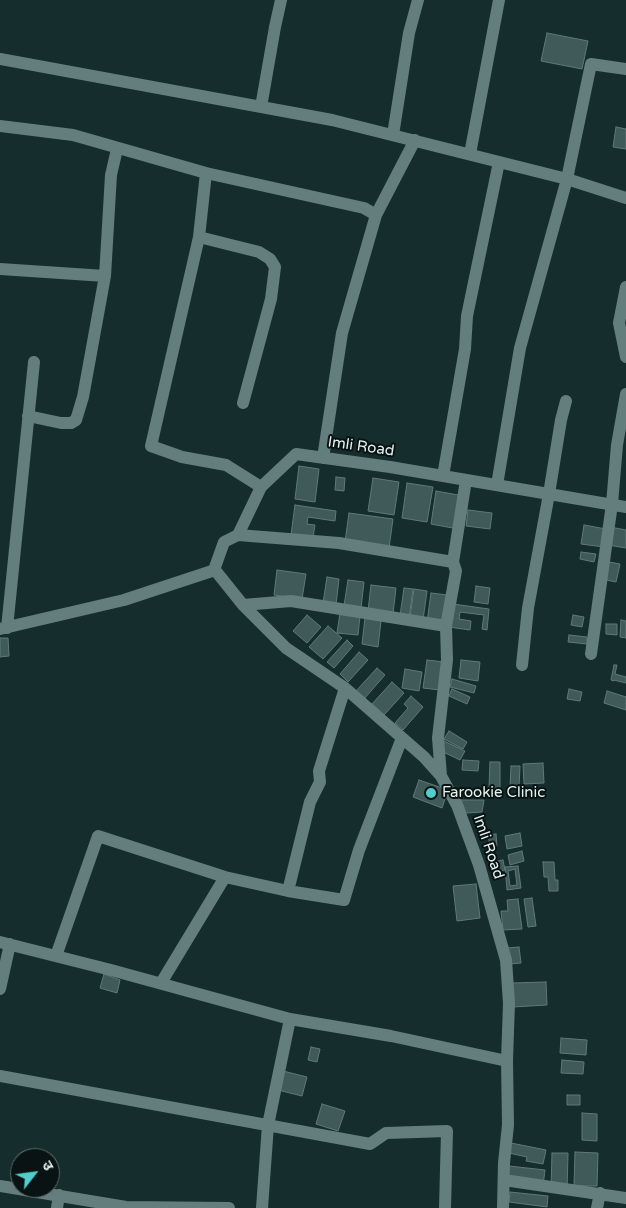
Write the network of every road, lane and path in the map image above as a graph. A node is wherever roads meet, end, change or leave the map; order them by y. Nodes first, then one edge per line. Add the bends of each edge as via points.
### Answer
1 (281, 0) edge
2 (418, 0) edge
3 (499, 0) edge
4 (0, 59) edge
5 (626, 69) edge
6 (261, 107) junction
7 (0, 126) edge
8 (392, 135) junction
9 (415, 140) junction
10 (117, 149) junction
11 (470, 154) junction
12 (499, 162) junction
13 (206, 173) junction
14 (567, 179) junction
15 (626, 198) edge
16 (376, 215) junction
17 (199, 237) junction
18 (0, 269) edge
19 (104, 276) junction
20 (626, 287) edge
21 (626, 357) edge
22 (34, 362) dead end
23 (626, 394) edge
24 (566, 401) dead end
25 (243, 403) dead end
26 (28, 416) junction
27 (323, 458) junction
28 (443, 476) junction
29 (466, 480) junction
30 (496, 485) junction
31 (261, 487) junction
32 (549, 494) junction
33 (612, 504) junction
34 (626, 507) edge
35 (238, 535) junction
36 (453, 562) junction
37 (214, 570) junction
38 (244, 605) junction
39 (446, 626) junction
40 (3, 628) edge
41 (591, 654) dead end
42 (522, 665) dead end
43 (345, 688) junction
44 (402, 738) junction
45 (441, 776) junction
46 (225, 877) junction
47 (288, 891) junction
48 (5, 943) edge
49 (56, 956) junction
50 (161, 983) junction
51 (0, 989) edge
52 (290, 1019) junction
53 (506, 1061) junction
54 (0, 1076) edge
55 (268, 1125) junction
56 (504, 1180) junction
57 (0, 1186) edge
58 (600, 1193) junction
59 (626, 1198) edge
60 (58, 1202) edge
61 (174, 1208) edge
62 (229, 1208) edge
63 (262, 1208) edge
64 (444, 1208) edge
65 (503, 1208) edge
66 (596, 1208) edge

1 - 6 street
2 - 8 street via 409,33
3 - 11 street
4 - 6 street
5 - 14 street via 591,64
6 - 8 street
7 - 10 street via 72,135
8 - 9 street
9 - 11 street
9 - 16 street
10 - 13 street
10 - 19 street via 111,175
11 - 12 street
12 - 14 street
12 - 28 street via 467,316 465,349
13 - 16 street via 364,208
13 - 17 street
14 - 15 street
14 - 30 street via 520,348
16 - 27 street via 342,333
17 - 25 street via 259,252 275,267 271,299
17 - 31 street via 150,446 182,457 226,465
18 - 19 street
19 - 26 street via 83,398 76,420 61,423
20 - 21 street via 619,323
22 - 26 street
23 - 33 street
24 - 32 street
26 - 40 street
27 - 28 street, Imli Road
27 - 31 street, Imli Road via 296,454
28 - 29 street, Imli Road
29 - 30 street, Imli Road
29 - 36 street
30 - 32 street, Imli Road
31 - 35 street, Imli Road
32 - 33 street, Imli Road
32 - 42 street via 528,608
33 - 34 street, Imli Road
33 - 41 street
35 - 36 street via 339,544
35 - 37 street, Imli Road via 224,542
36 - 39 street via 456,571
37 - 38 street, Imli Road
37 - 40 street via 124,600
38 - 39 street via 291,602
38 - 43 street, Imli Road via 286,648
39 - 45 street via 448,660 438,738
43 - 44 street, Imli Road
43 - 47 street via 319,771 320,782 310,802
44 - 45 street, Imli Road
44 - 47 street via 359,850 344,900
45 - 53 street, Imli Road via 457,805 479,865 506,960 509,1003
46 - 47 street
46 - 49 street via 98,836
46 - 50 street
48 - 49 street
48 - 51 street
49 - 50 street
50 - 52 street
52 - 53 street via 391,1036
52 - 55 street
53 - 56 street, Imli Road via 508,1125
54 - 55 street
55 - 63 street
55 - 64 street via 370,1144 386,1133 447,1131
56 - 58 street
56 - 65 street, Imli Road
57 - 60 street
58 - 59 street
58 - 66 street
60 - 61 street
61 - 62 street

